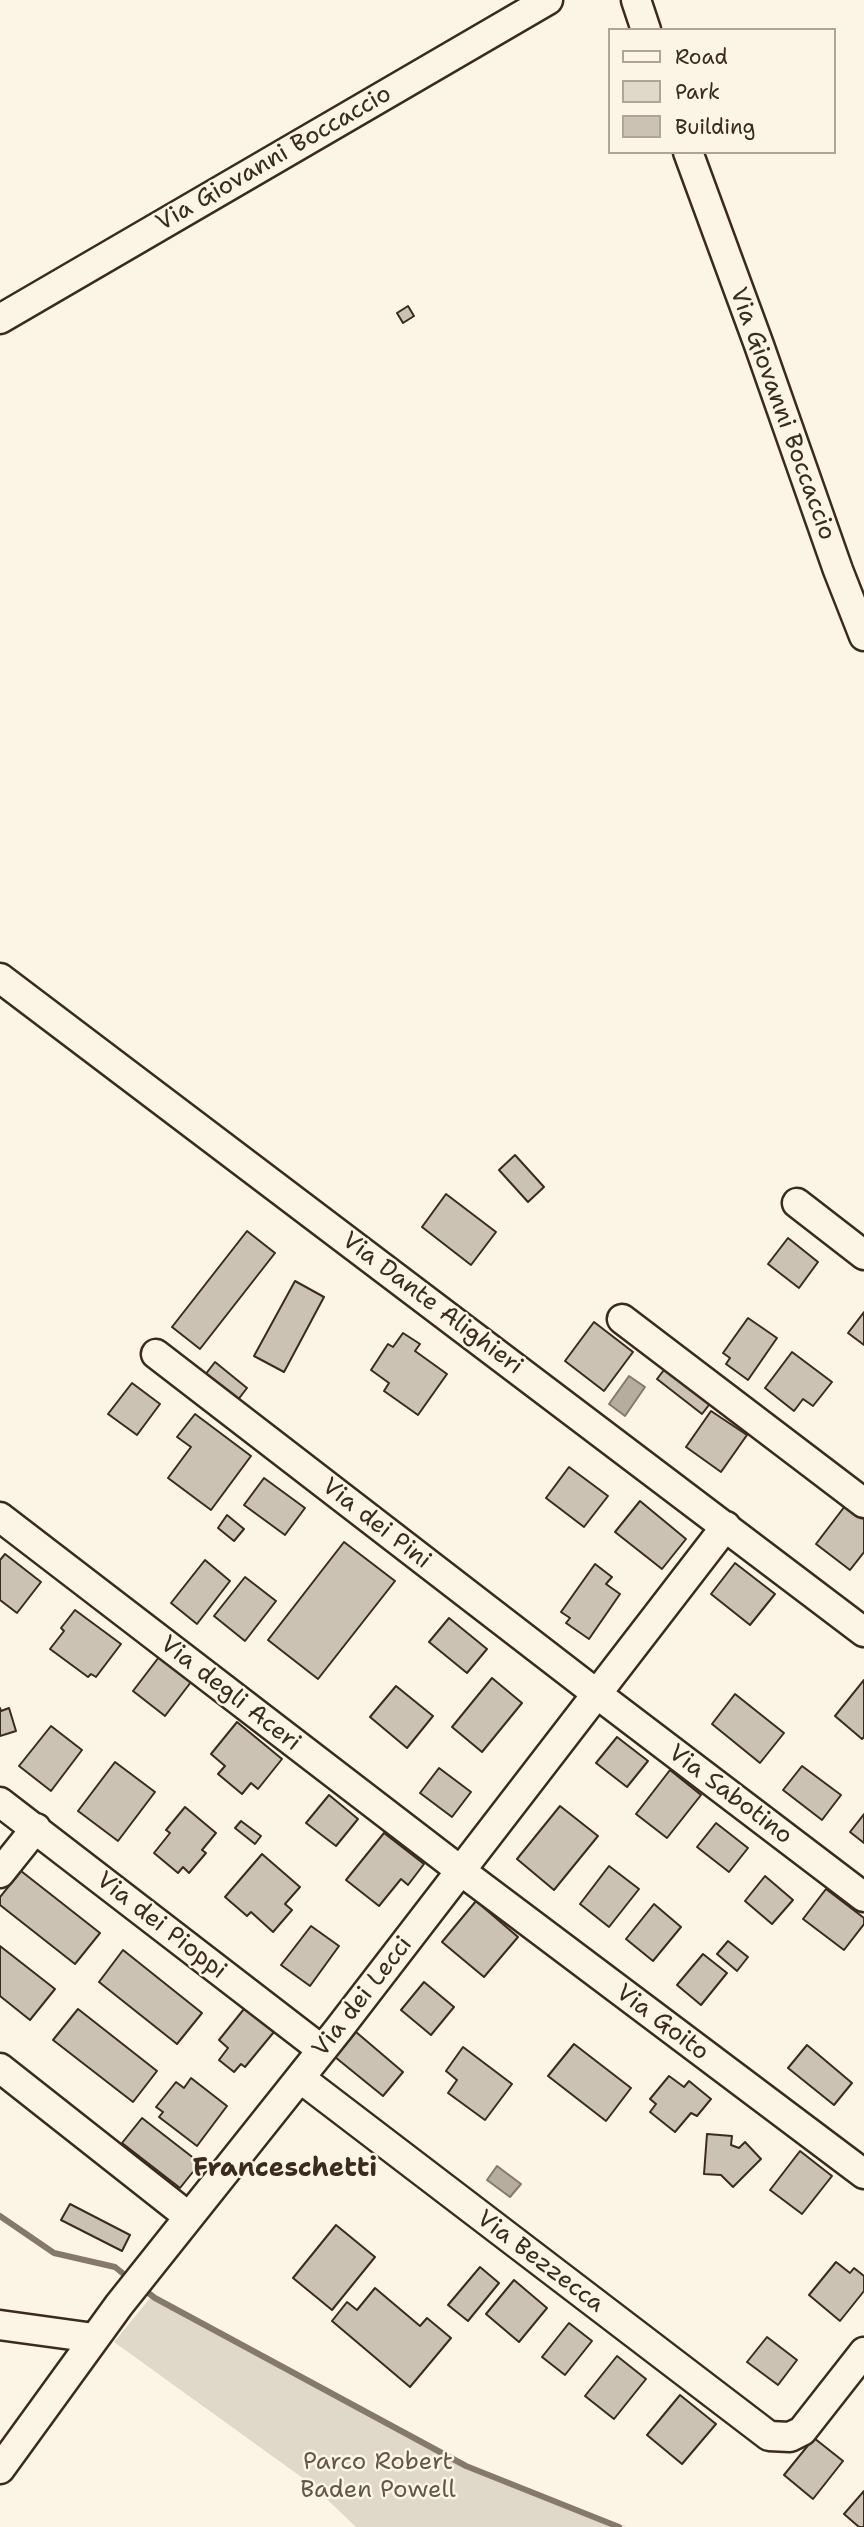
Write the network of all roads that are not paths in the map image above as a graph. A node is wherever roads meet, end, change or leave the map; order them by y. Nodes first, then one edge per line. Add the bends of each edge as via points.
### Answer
1 (548, 0) edge
2 (636, 0) edge
3 (645, 28) edge
4 (689, 154) edge
5 (0, 319) edge
6 (864, 636) edge
7 (0, 978) edge
8 (797, 1203) dead end
9 (864, 1255) edge
10 (622, 1319) dead end
11 (156, 1354) dead end
12 (864, 1503) edge
13 (0, 1517) edge
14 (726, 1526) junction
15 (864, 1632) edge
16 (597, 1694) junction
17 (0, 1802) edge
18 (36, 1828) junction
19 (461, 1871) junction
20 (0, 1873) edge
21 (864, 1897) edge
22 (322, 2050) junction
23 (0, 2068) edge
24 (300, 2078) junction
25 (864, 2174) edge
26 (188, 2217) junction
27 (0, 2325) edge
28 (94, 2338) junction
29 (864, 2352) edge
30 (0, 2469) edge

1 - 5 street, Via Giovanni Boccaccio
2 - 3 street
4 - 6 street, Via Giovanni Boccaccio
7 - 14 street, Via Dante Alighieri
8 - 9 street
10 - 12 street
11 - 16 street, Via dei Pini
13 - 19 street, Via degli Aceri
14 - 15 street, Via Dante Alighieri
14 - 16 street, Via dei Lecci
16 - 19 street, Via dei Lecci
16 - 21 street, Via Sabotino
17 - 18 street, Via dei Pioppi
18 - 20 street
18 - 22 street, Via dei Pioppi
19 - 22 street, Via dei Lecci
19 - 25 street, Via Goito
22 - 24 street, Via dei Lecci
23 - 26 street
24 - 26 street, Via dei Lecci
24 - 29 street, Via Bezzecca via 769,2436 784,2438 802,2431
26 - 28 street, Via dei Lecci
27 - 28 street
28 - 30 street, Via dei Lecci

